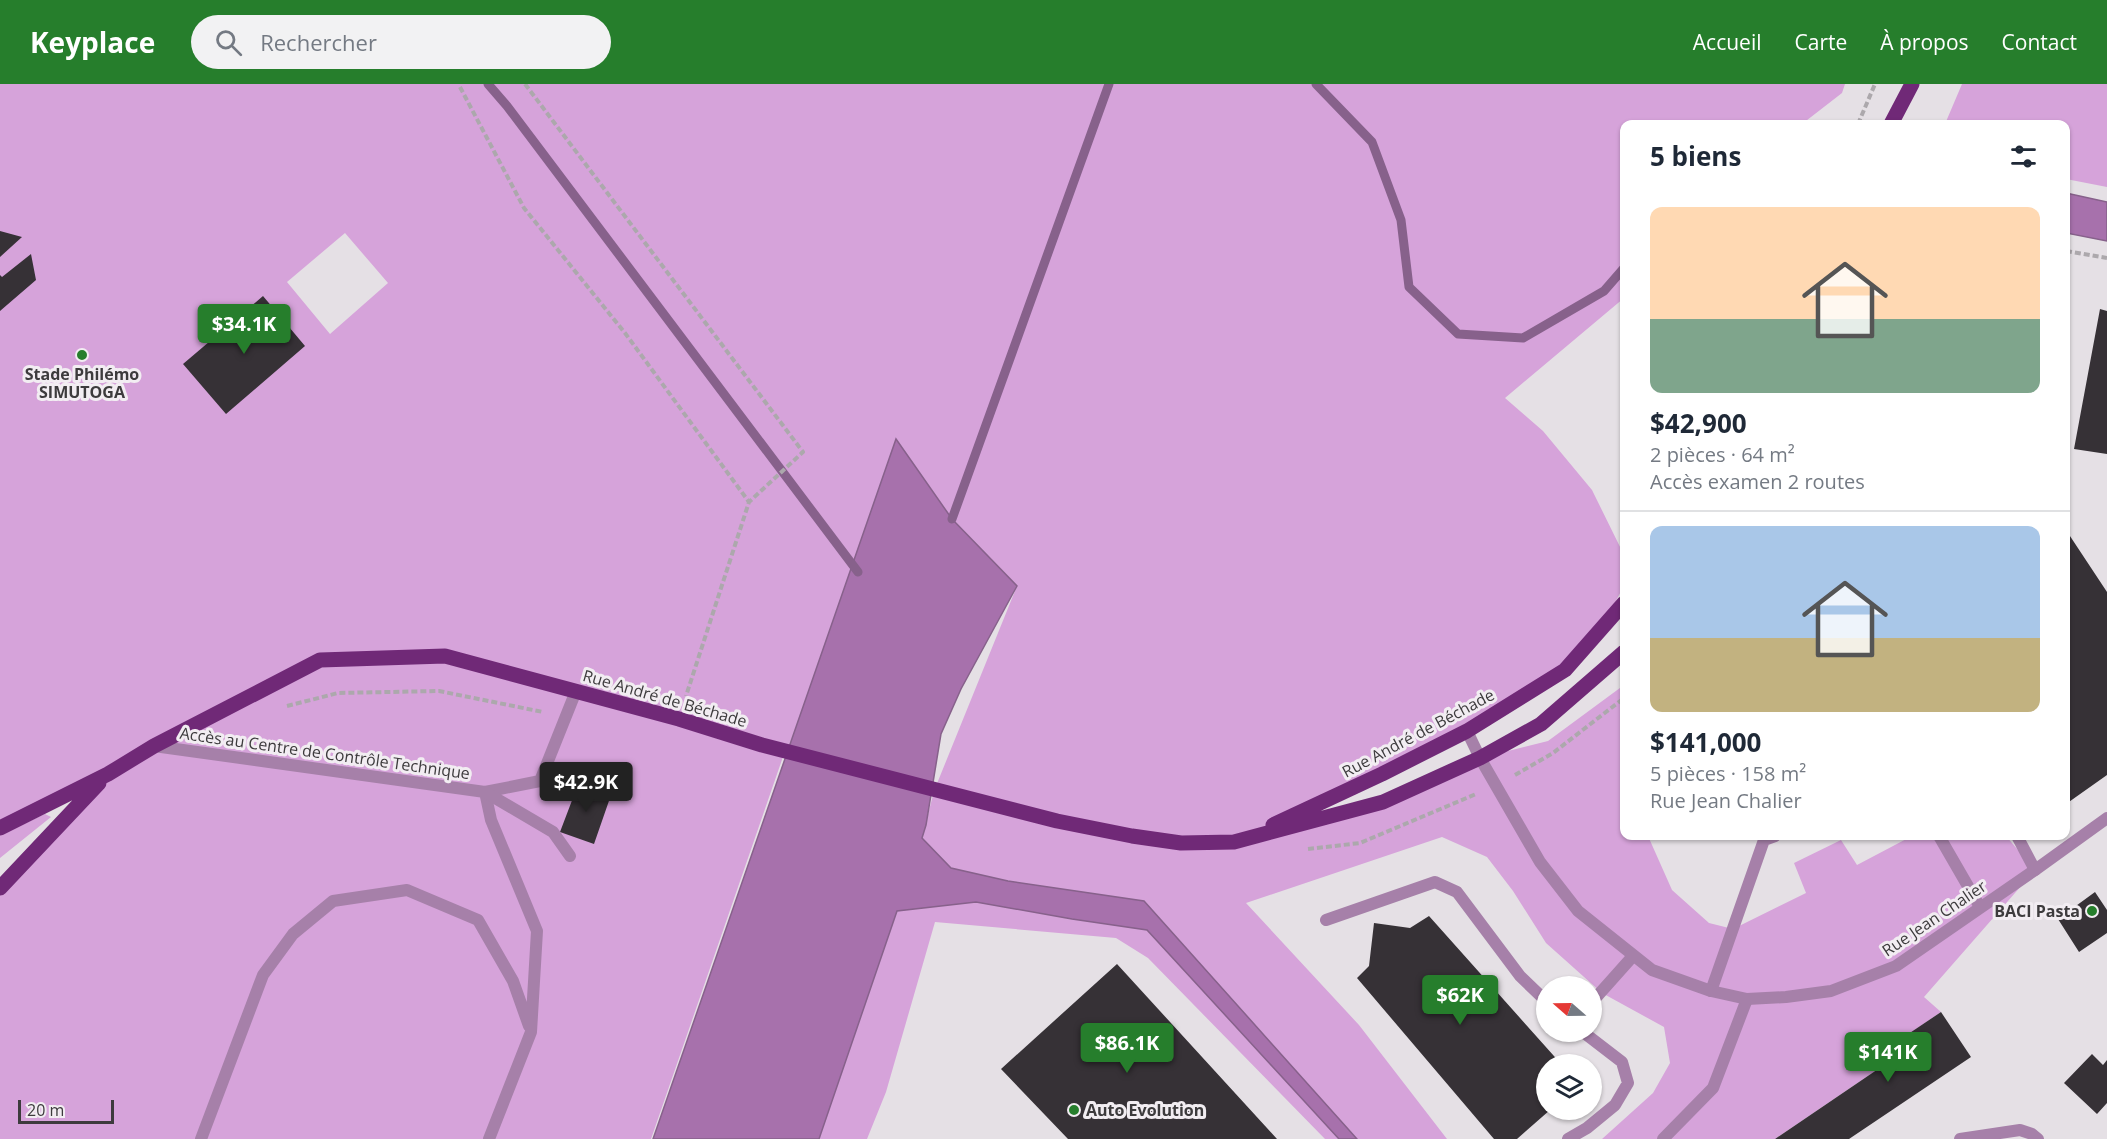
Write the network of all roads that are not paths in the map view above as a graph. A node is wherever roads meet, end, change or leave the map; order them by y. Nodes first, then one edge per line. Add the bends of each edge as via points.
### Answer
1 (1911, 85) edge
2 (1893, 120) edge
3 (1620, 608) edge
4 (1620, 655) edge
5 (576, 691) junction
6 (1467, 731) junction
7 (154, 746) junction
8 (1480, 758) junction
9 (108, 774) junction
10 (486, 792) junction
11 (2107, 818) edge
12 (0, 828) edge
13 (1766, 840) edge
14 (1941, 840) edge
15 (2019, 840) edge
16 (1234, 842) junction
17 (570, 856) dead end
18 (2035, 870) junction
19 (0, 888) edge
20 (1980, 907) junction
21 (1326, 920) dead end
22 (1633, 956) junction
23 (1536, 991) edge
24 (1711, 992) junction
25 (1602, 993) edge
26 (1747, 999) junction
27 (531, 1032) junction
28 (1596, 1042) edge
29 (201, 1139) edge
30 (489, 1139) edge
31 (1568, 1139) edge
32 (1663, 1139) edge
33 (1960, 1139) edge
34 (2038, 1139) edge

1 - 2 main road
3 - 6 main road, Rue André de Béchade via 1565,670
4 - 8 main road, Rue André de Béchade via 1541,724
5 - 7 main road, Rue André de Béchade via 445,656 320,660
5 - 10 street via 540,781
5 - 16 main road, Rue André de Béchade via 762,745 1057,821 1181,843
6 - 8 street, Rue Jean Chalier
6 - 16 main road, Rue André de Béchade
7 - 9 main road, Rue André de Béchade
7 - 10 street, Accès au Centre de Contrôle Technique
8 - 16 main road, Rue André de Béchade via 1383,802
8 - 22 street, Rue Jean Chalier via 1540,862 1578,911
9 - 12 main road, Rue André de Béchade
9 - 19 main road, Rue André de Béchade
10 - 17 street via 554,832
10 - 27 street, Accès au Centre de Contrôle Technique via 491,820 537,931
11 - 18 street, Rue Jean Chalier
13 - 24 street
14 - 20 street
15 - 18 street
18 - 20 street, Rue Jean Chalier
20 - 26 street, Rue Jean Chalier via 1896,966 1831,991
21 - 23 street via 1435,882 1456,892
22 - 24 street, Rue Jean Chalier via 1652,970
22 - 25 street
24 - 26 street, Rue Jean Chalier
26 - 32 street via 1713,1088
27 - 29 street via 513,981 478,921 407,890 333,901 293,934 263,975
27 - 30 street, Accès au Centre de Contrôle Technique
28 - 31 street via 1622,1062 1628,1083 1615,1105
33 - 34 street via 2020,1130

